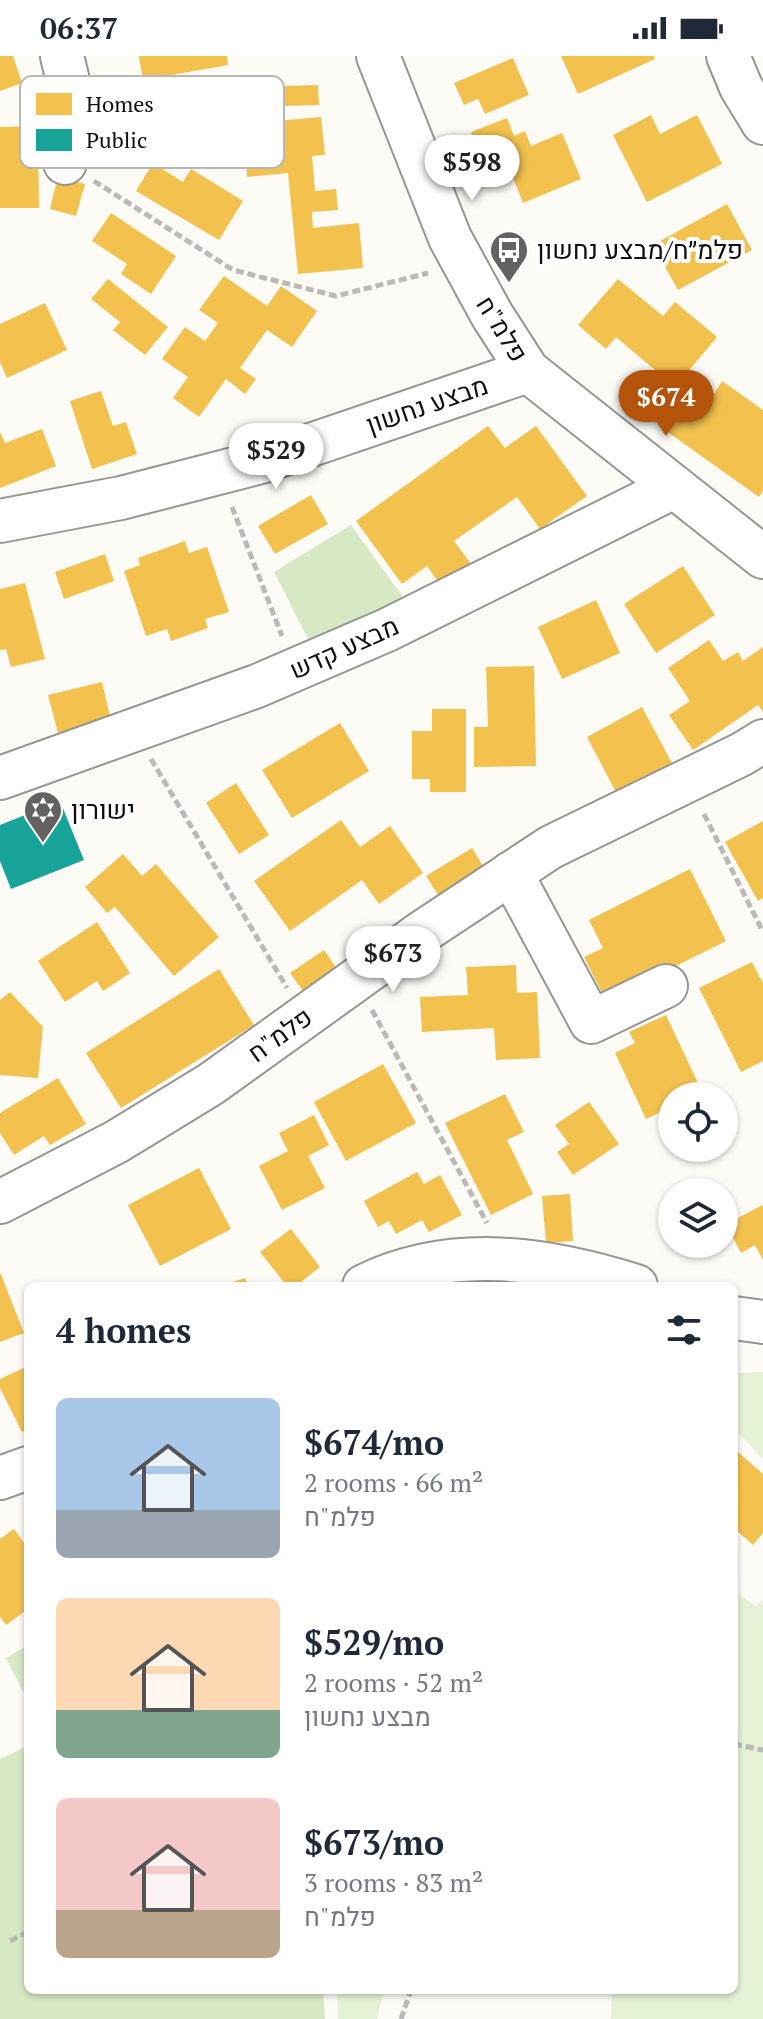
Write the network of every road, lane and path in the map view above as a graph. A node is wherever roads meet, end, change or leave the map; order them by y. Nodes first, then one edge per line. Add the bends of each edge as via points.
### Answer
1 (62, 56) edge
2 (378, 56) edge
3 (728, 56) edge
4 (67, 76) edge
5 (763, 123) edge
6 (73, 168) edge
7 (464, 264) junction
8 (528, 371) junction
9 (219, 473) junction
10 (674, 487) junction
11 (0, 521) edge
12 (763, 557) edge
13 (296, 669) junction
14 (135, 730) junction
15 (763, 741) edge
16 (0, 778) edge
17 (687, 780) junction
18 (511, 873) junction
19 (763, 932) edge
20 (356, 980) junction
21 (666, 986) dead end
22 (304, 1017) junction
23 (0, 1202) edge
24 (507, 1259) junction
25 (372, 1282) edge
26 (623, 1282) edge
27 (738, 1319) edge
28 (763, 1322) edge
29 (24, 1469) edge
30 (0, 1478) edge
31 (738, 1745) edge
32 (763, 1750) edge
33 (24, 1934) edge
34 (10, 1941) dead end
35 (410, 1994) edge
36 (401, 2019) edge

1 - 4 street
2 - 7 street, פלמ"ח
3 - 5 street
6 - 7 path via 233,270 336,296
7 - 8 street, פלמ"ח
8 - 9 street, מבצע נחשון
8 - 10 street, פלמ"ח
9 - 11 street, מבצע נחשון
9 - 13 path
10 - 12 street, פלמ"ח
10 - 13 street, מבצע קדש via 387,630
13 - 14 street, מבצע קדש
14 - 16 street, מבצע קדש
14 - 22 path
15 - 17 street, פלמ"ח
17 - 18 street, פלמ"ח via 551,847
17 - 19 path
18 - 20 street, פלמ"ח
18 - 21 street via 591,1022
20 - 22 street, פלמ"ח
20 - 24 path
22 - 23 street, פלמ"ח via 211,1084 116,1142
24 - 25 street via 448,1259 394,1271
24 - 26 street via 581,1269
27 - 28 street
29 - 30 street
31 - 32 path
33 - 34 path
35 - 36 path

